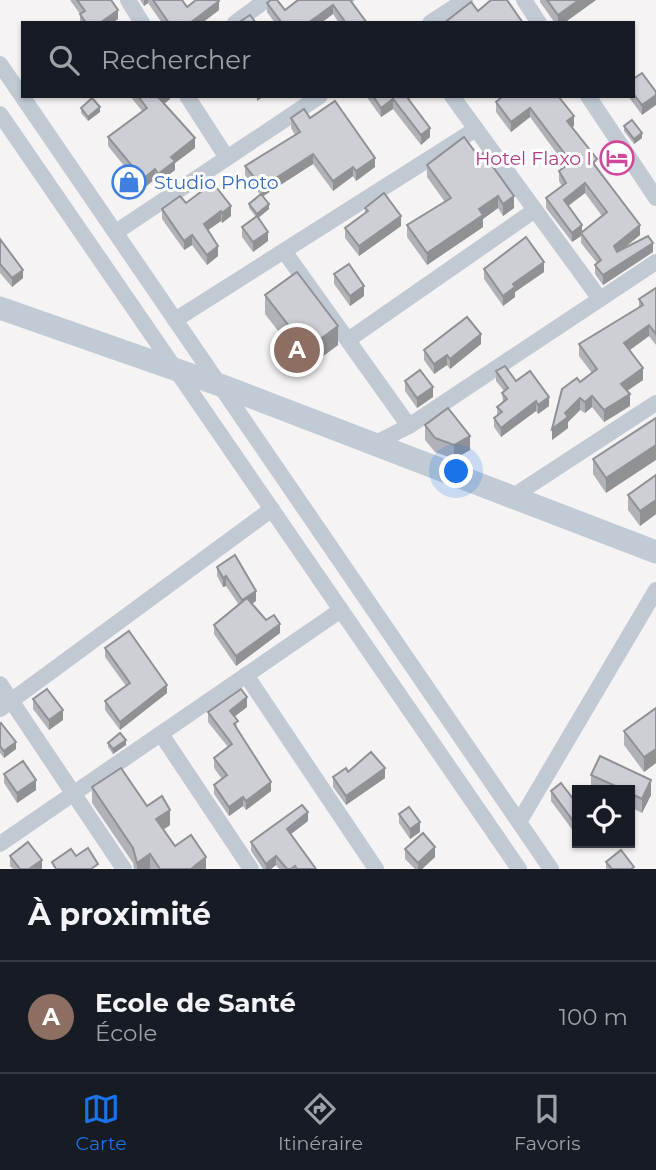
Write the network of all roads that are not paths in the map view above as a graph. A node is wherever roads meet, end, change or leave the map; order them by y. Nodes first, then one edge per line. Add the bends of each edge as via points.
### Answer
1 (128, 0) edge
2 (266, 0) edge
3 (465, 0) edge
4 (524, 0) edge
5 (141, 21) edge
6 (238, 21) edge
7 (433, 21) edge
8 (538, 21) edge
9 (0, 64) edge
10 (21, 94) edge
11 (23, 98) edge
12 (188, 98) edge
13 (317, 98) edge
14 (453, 98) edge
15 (589, 98) edge
16 (0, 114) edge
17 (476, 129) junction
18 (227, 158) junction
19 (656, 198) edge
20 (535, 210) junction
21 (116, 232) junction
22 (284, 251) junction
23 (656, 262) edge
24 (600, 299) junction
25 (2, 311) edge
26 (175, 320) junction
27 (348, 340) junction
28 (176, 370) junction
29 (220, 385) junction
30 (656, 403) edge
31 (409, 426) junction
32 (374, 444) junction
33 (512, 497) junction
34 (272, 509) junction
35 (656, 552) edge
36 (656, 590) edge
37 (341, 610) junction
38 (246, 675) junction
39 (0, 684) edge
40 (6, 705) edge
41 (161, 734) junction
42 (73, 794) junction
43 (519, 822) junction
44 (0, 844) edge
45 (124, 869) edge
46 (251, 869) edge
47 (376, 869) edge
48 (519, 869) edge
49 (551, 869) edge

1 - 5 street
2 - 6 street
3 - 7 street
4 - 8 street
9 - 10 street
11 - 21 street
12 - 18 street
13 - 18 street
14 - 17 street
15 - 19 street
16 - 28 street
17 - 20 street
17 - 22 street
18 - 21 street
20 - 24 street
20 - 27 street
21 - 26 street
22 - 26 street
22 - 27 street
23 - 24 street
24 - 31 street
25 - 28 street
26 - 29 street
27 - 31 street
28 - 29 street
28 - 34 street
29 - 32 street
29 - 43 street
30 - 33 street
31 - 32 street
32 - 33 street
33 - 35 street
34 - 37 street
34 - 40 street
36 - 43 street
37 - 38 street
37 - 48 street
38 - 41 street
38 - 47 street
39 - 40 street
40 - 42 street
41 - 42 street
41 - 46 street
42 - 44 street
42 - 45 street
43 - 49 street

